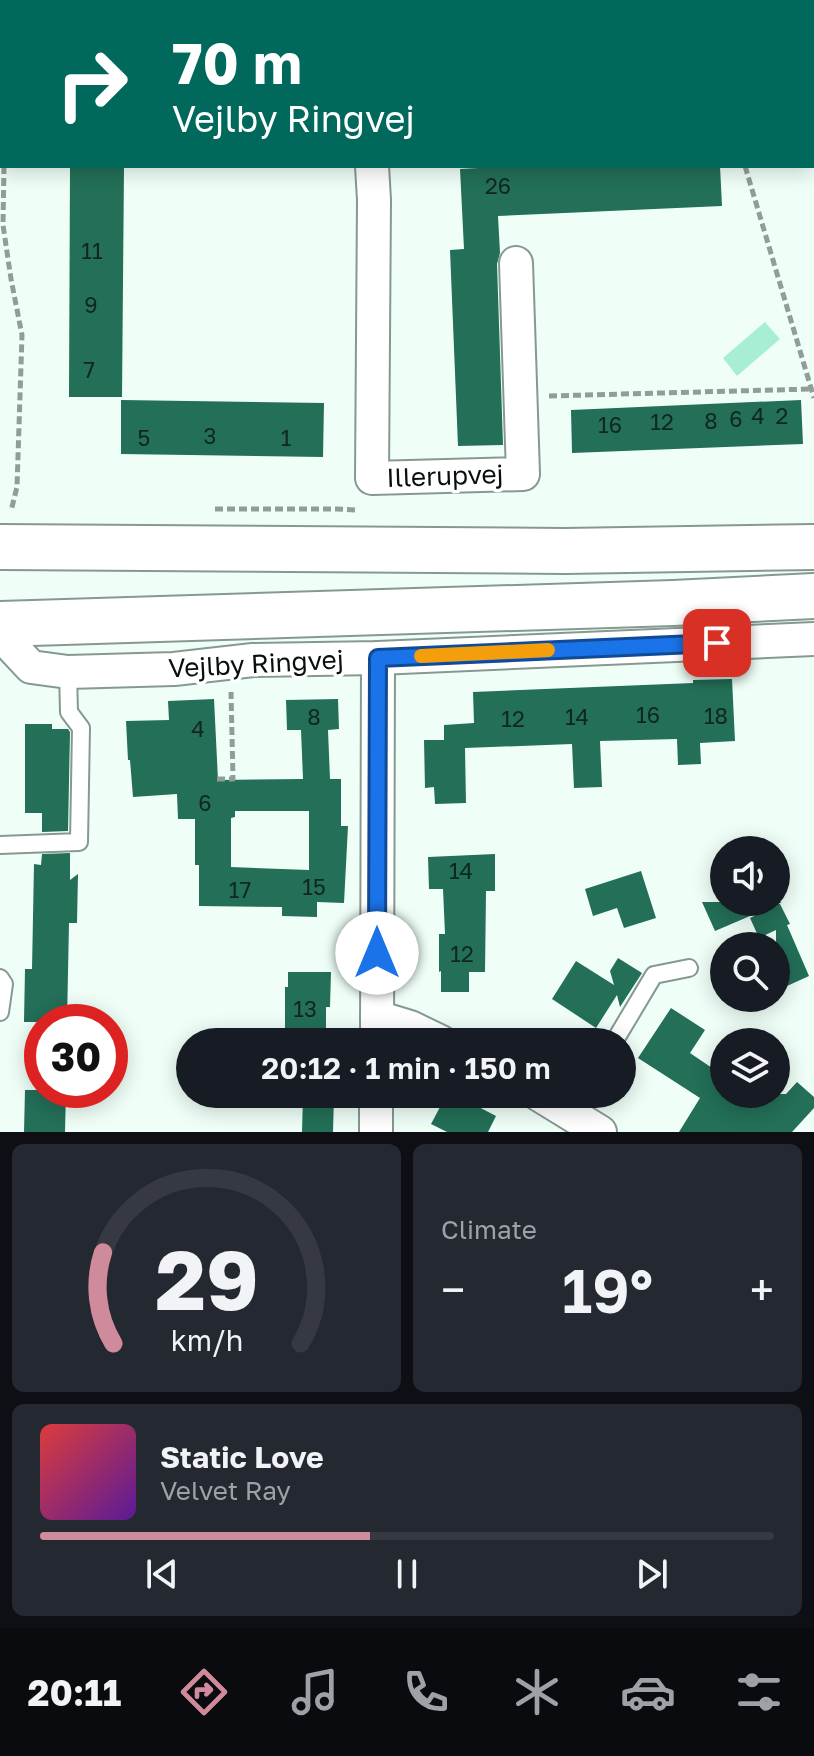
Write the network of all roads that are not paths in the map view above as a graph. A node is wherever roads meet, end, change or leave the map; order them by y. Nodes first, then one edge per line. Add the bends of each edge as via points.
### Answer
1 (372, 168) edge
2 (516, 263) dead end
3 (3, 532) edge
4 (814, 547) edge
5 (814, 596) edge
6 (0, 624) edge
7 (0, 634) edge
8 (814, 639) edge
9 (378, 658) junction
10 (68, 672) junction
11 (0, 845) edge
12 (689, 968) dead end
13 (0, 978) edge
14 (0, 1012) edge
15 (377, 1028) edge
16 (622, 1028) edge
17 (376, 1108) edge
18 (580, 1108) edge
19 (376, 1132) edge
20 (600, 1132) edge

1 - 2 street, Illerupvej via 372,478 523,474
3 - 4 main road via 565,551
5 - 6 main road, Vejlby Ringvej
7 - 10 street, Vejlby Ringvej via 31,667
8 - 9 street, Vejlby Ringvej
9 - 10 street, Vejlby Ringvej
9 - 15 street
10 - 11 lane via 69,712 81,728 79,842
12 - 16 lane via 654,975
13 - 14 lane
17 - 19 street
18 - 20 street

